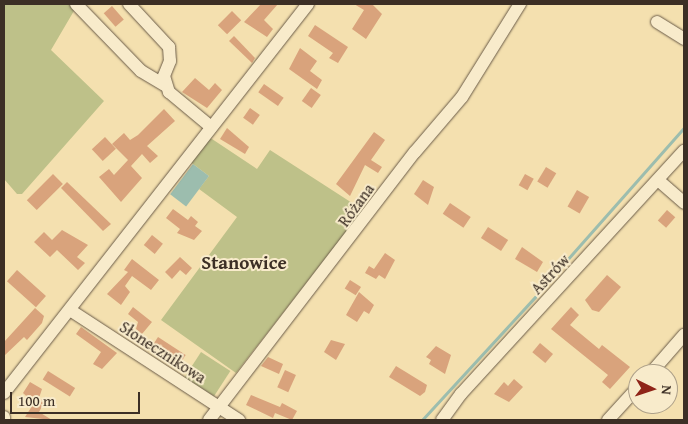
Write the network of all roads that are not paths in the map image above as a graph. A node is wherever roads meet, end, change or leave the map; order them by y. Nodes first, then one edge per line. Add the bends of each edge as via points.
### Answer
1 (76, 4) edge
2 (130, 4) edge
3 (308, 4) edge
4 (520, 4) edge
5 (657, 22) dead end
6 (684, 39) edge
7 (164, 85) junction
8 (211, 127) junction
9 (684, 152) edge
10 (658, 180) junction
11 (684, 203) edge
12 (70, 310) junction
13 (684, 335) edge
14 (659, 364) edge
15 (4, 393) edge
16 (628, 398) edge
17 (219, 408) junction
18 (209, 420) edge
19 (239, 420) edge
20 (442, 420) edge
21 (608, 420) edge

1 - 7 street via 141,72
2 - 7 street via 169,47
3 - 8 street
4 - 17 street, Różana via 462,97 415,152
5 - 6 street
7 - 8 street
8 - 12 street
9 - 10 street, Astrów
10 - 11 street
10 - 20 street, Astrów via 461,394
12 - 15 street
12 - 17 street, Słonecznikowa
13 - 14 street
16 - 21 street
17 - 18 street, Różana
17 - 19 street, Słonecznikowa

